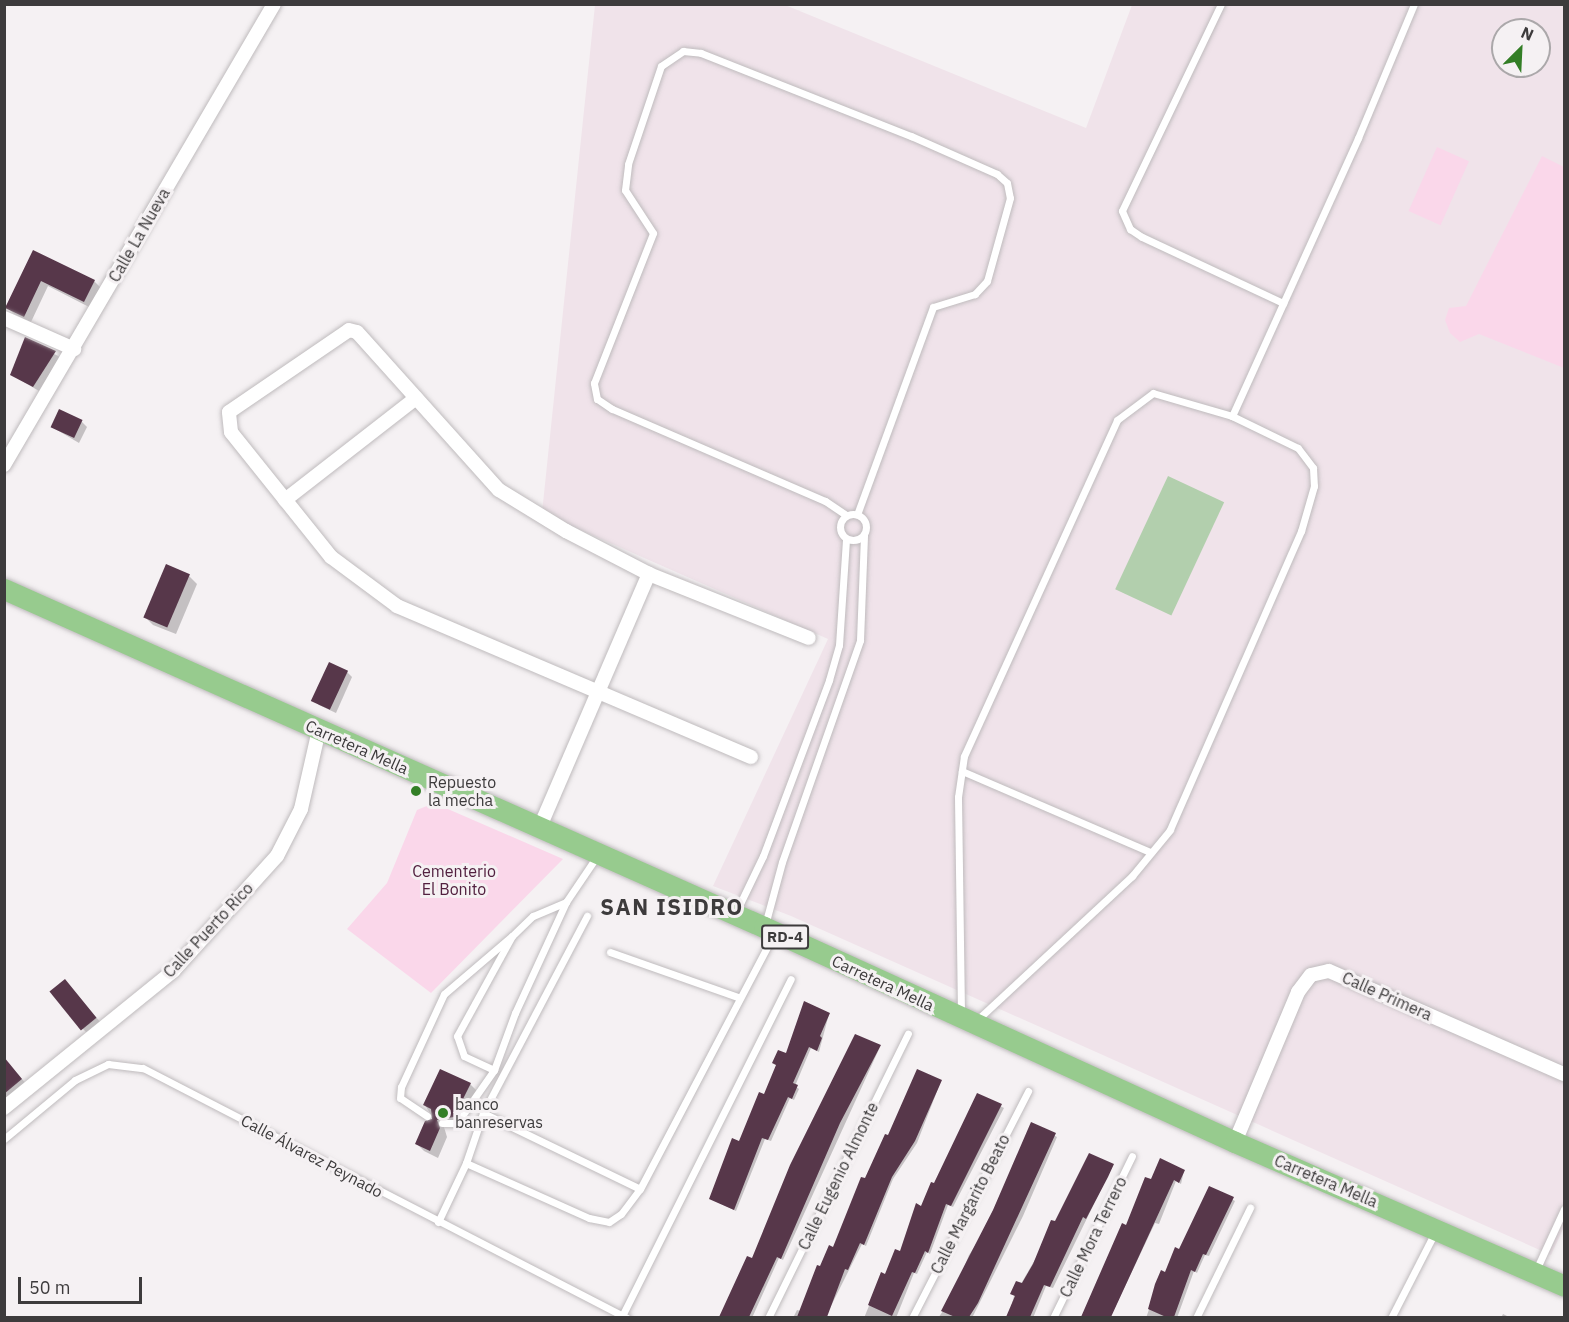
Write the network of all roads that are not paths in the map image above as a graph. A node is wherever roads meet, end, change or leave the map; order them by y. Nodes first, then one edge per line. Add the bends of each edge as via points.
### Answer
1 (274, 4) edge
2 (1221, 4) edge
3 (1414, 4) edge
4 (1283, 303) junction
5 (4, 318) edge
6 (74, 349) junction
7 (416, 398) junction
8 (1232, 416) junction
9 (4, 465) edge
10 (285, 500) junction
11 (846, 515) junction
12 (857, 515) junction
13 (864, 534) junction
14 (846, 539) junction
15 (649, 574) junction
16 (4, 589) edge
17 (809, 638) dead end
18 (602, 691) junction
19 (319, 730) junction
20 (751, 757) dead end
21 (962, 771) junction
22 (539, 829) junction
23 (1150, 852) junction
24 (597, 856) junction
25 (566, 902) junction
26 (735, 915) junction
27 (587, 916) dead end
28 (769, 930) junction
29 (512, 936) junction
30 (610, 952) dead end
31 (791, 979) dead end
32 (738, 997) junction
33 (967, 1022) junction
34 (908, 1034) dead end
35 (494, 1070) junction
36 (1564, 1074) edge
37 (1028, 1091) dead end
38 (4, 1108) edge
39 (483, 1113) junction
40 (427, 1116) dead end
41 (442, 1123) dead end
42 (4, 1139) edge
43 (1235, 1142) junction
44 (1132, 1156) dead end
45 (466, 1162) junction
46 (640, 1189) junction
47 (1250, 1208) dead end
48 (1564, 1209) edge
49 (438, 1222) junction
50 (1437, 1229) junction
51 (1536, 1270) junction
52 (1564, 1286) edge
53 (623, 1317) edge
54 (768, 1317) edge
55 (912, 1317) edge
56 (1053, 1317) edge
57 (1196, 1317) edge
58 (1391, 1317) edge

1 - 6 street, Calle La Nueva
2 - 4 lane via 1122,211 1130,229 1142,237
3 - 4 lane
4 - 8 lane
5 - 6 street
6 - 9 street, Calle La Nueva
7 - 10 street
7 - 10 street via 357,332 349,330 228,412 231,432
7 - 15 street via 499,490 566,531
8 - 21 lane via 1154,393 1117,420 1031,604 964,756
8 - 23 lane via 1298,448 1313,468 1314,486 1301,531 1180,809 1170,830
10 - 18 street via 331,557 397,606
11 - 12 lane
11 - 12 lane via 825,501 612,409 597,399 594,383 653,233 626,189 628,164 661,66 683,51 710,56 911,136 997,174 1007,183 1010,198 987,281 975,294 933,307
11 - 14 lane via 839,527
12 - 13 lane via 865,521
13 - 14 lane via 859,539
13 - 28 lane via 860,640 782,862
14 - 26 lane via 839,645 834,663 763,856
15 - 17 street
15 - 18 street
16 - 19 main road, Carretera Mella / RD-4
18 - 20 street
18 - 22 street
19 - 22 main road, Carretera Mella / RD-4
19 - 38 street, Calle Puerto Rico via 301,808 277,856 173,971
21 - 23 lane
21 - 33 lane via 958,796
22 - 24 main road, Carretera Mella / RD-4
23 - 33 lane via 1132,876
24 - 25 lane
24 - 26 main road, Carretera Mella / RD-4
25 - 29 lane via 533,916
25 - 35 lane via 515,1013
26 - 28 main road, Carretera Mella / RD-4
27 - 39 lane
28 - 32 lane
28 - 33 main road, Carretera Mella / RD-4
29 - 35 lane via 457,1036 464,1056
29 - 40 lane via 444,994 401,1087 400,1098
30 - 32 lane
31 - 53 lane
32 - 46 lane
33 - 43 main road, Carretera Mella / RD-4
34 - 54 lane, Calle Eugenio Almonte
35 - 41 lane via 457,1123
36 - 43 street, Calle Primera via 1329,971 1311,975 1298,992
37 - 55 lane, Calle Margarito Beato
39 - 45 lane
39 - 46 lane
42 - 49 lane, Calle Álvarez Peynado via 75,1080 108,1064 143,1068
43 - 50 main road, Carretera Mella / RD-4
44 - 56 lane, Calle Mora Terrero
45 - 46 lane via 589,1218 609,1222 621,1214
45 - 49 lane
47 - 57 lane
48 - 51 lane
49 - 53 lane, Calle Álvarez Peynado
50 - 51 main road, Carretera Mella / RD-4
50 - 58 lane
51 - 52 main road, Carretera Mella / RD-4

